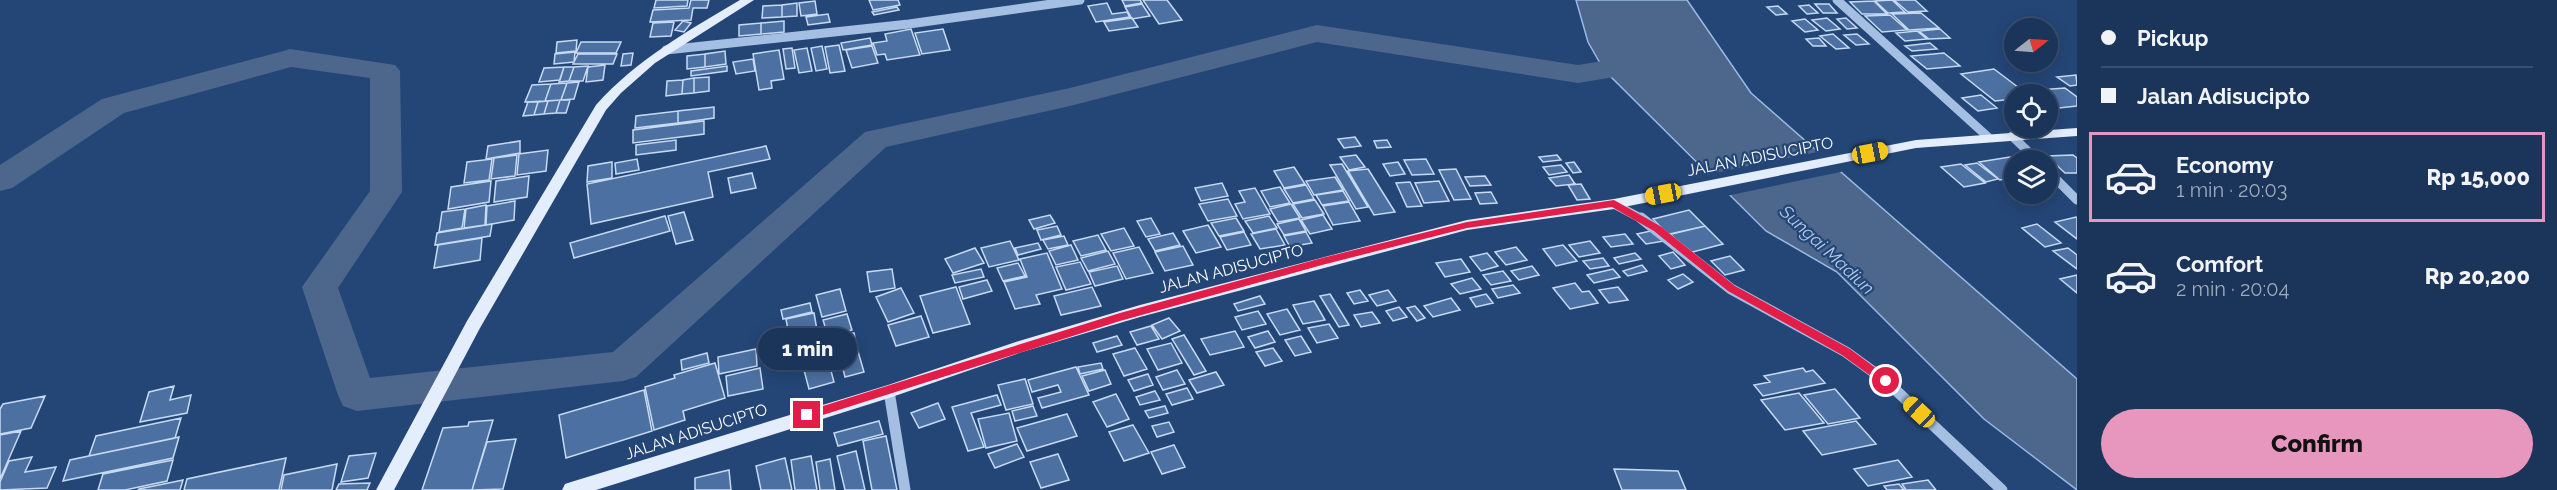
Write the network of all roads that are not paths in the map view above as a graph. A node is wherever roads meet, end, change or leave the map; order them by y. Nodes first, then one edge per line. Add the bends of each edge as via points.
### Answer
1 (748, 0) edge
2 (1080, 0) edge
3 (1837, 0) edge
4 (666, 50) junction
5 (2077, 132) edge
6 (2058, 133) edge
7 (2004, 136) edge
8 (1988, 137) junction
9 (2014, 138) edge
10 (2027, 150) edge
11 (2058, 181) edge
12 (2077, 200) edge
13 (1619, 202) junction
14 (889, 391) junction
15 (385, 490) edge
16 (571, 490) edge
17 (904, 490) edge
18 (2002, 490) edge

1 - 4 main road
2 - 4 street via 909,24
3 - 8 street
4 - 15 main road via 618,86 601,108 473,325
5 - 6 main road, JALAN ADISUCIPTO
7 - 8 main road, JALAN ADISUCIPTO
8 - 13 main road, JALAN ADISUCIPTO via 1916,144
9 - 10 street
11 - 12 street
13 - 14 main road, JALAN ADISUCIPTO via 1467,225 1322,262 1096,324
13 - 18 street via 1731,289 1846,352 1886,381
14 - 16 main road, JALAN ADISUCIPTO
14 - 17 street

